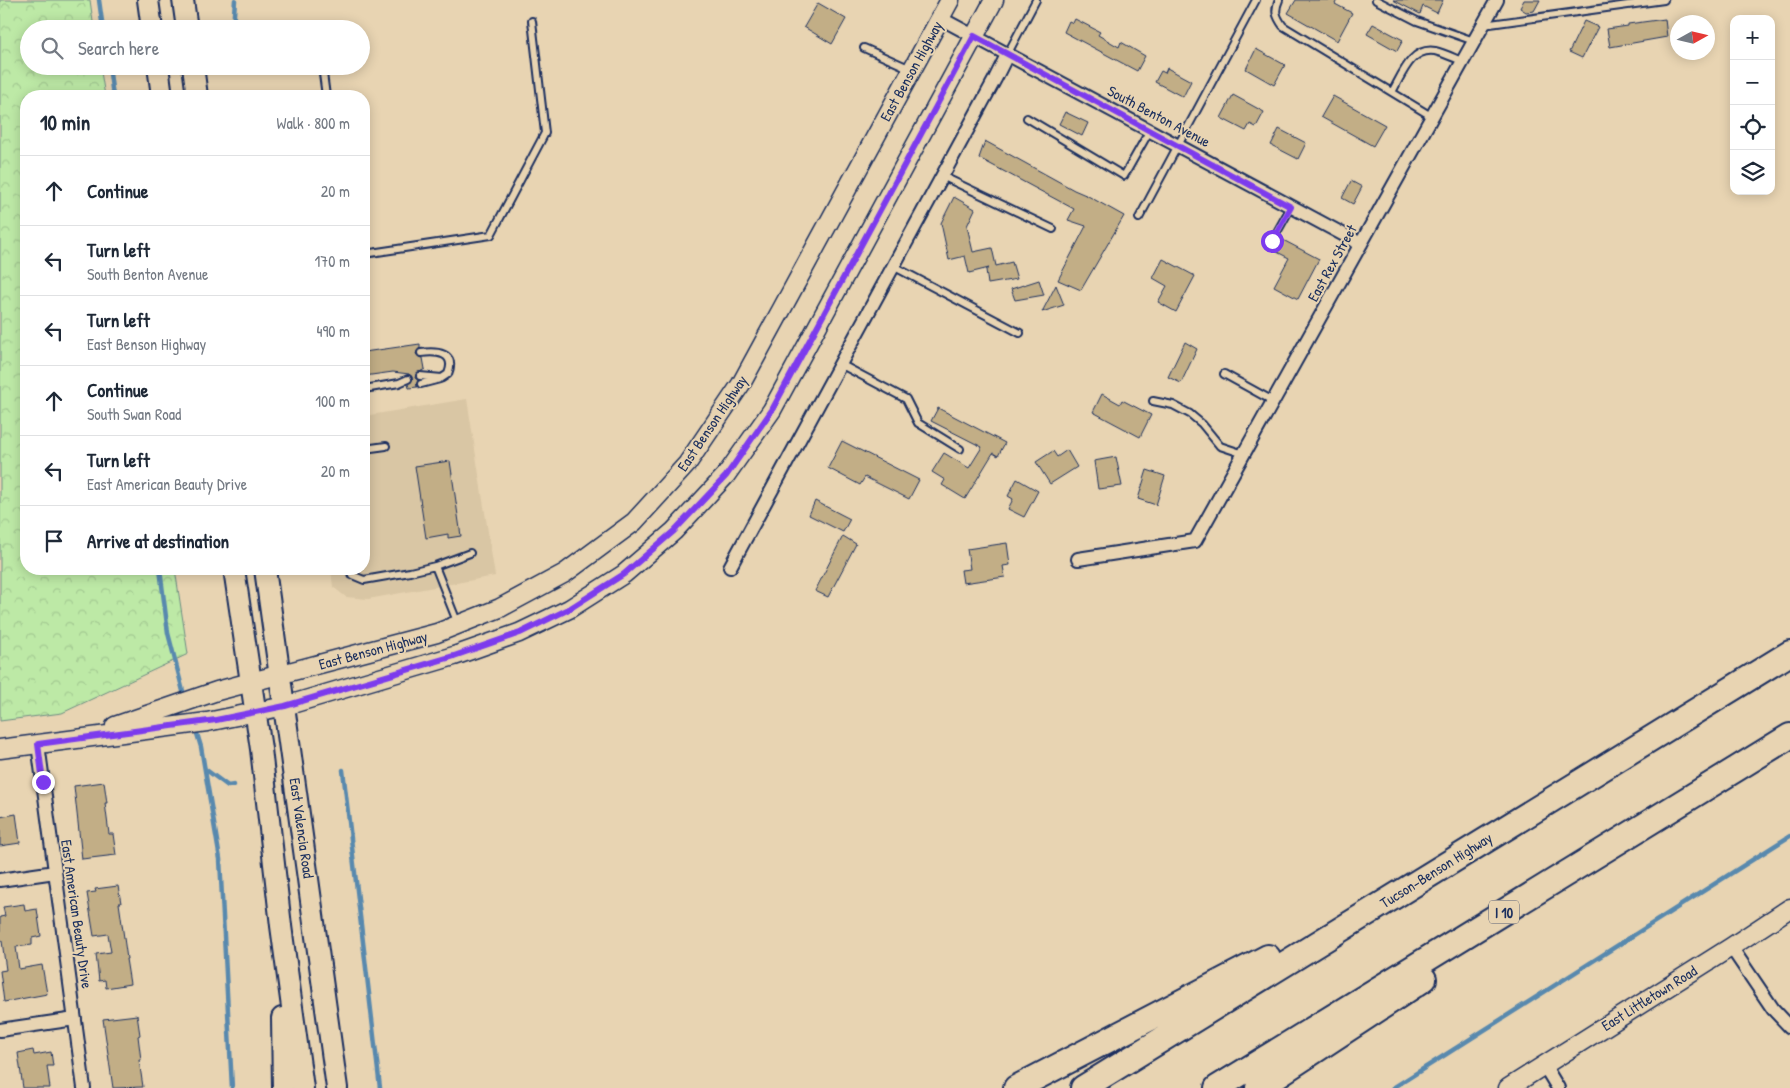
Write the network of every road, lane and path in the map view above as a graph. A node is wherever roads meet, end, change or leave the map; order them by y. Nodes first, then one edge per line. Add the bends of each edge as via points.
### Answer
1 (148, 0) edge
2 (183, 0) edge
3 (950, 0) edge
4 (994, 0) edge
5 (1036, 0) edge
6 (1256, 0) edge
7 (1279, 0) edge
8 (1376, 0) edge
9 (1664, 0) edge
10 (1494, 1) edge
11 (940, 18) junction
12 (151, 20) edge
13 (186, 20) edge
14 (532, 21) dead end
15 (1483, 25) junction
16 (974, 36) junction
17 (1474, 41) junction
18 (864, 48) dead end
19 (1008, 53) junction
20 (1462, 61) junction
21 (912, 69) junction
22 (159, 75) edge
23 (194, 75) edge
24 (323, 75) edge
25 (161, 90) edge
26 (196, 90) edge
27 (325, 90) edge
28 (1392, 92) junction
29 (1431, 116) junction
30 (1028, 118) dead end
31 (1150, 130) junction
32 (1178, 145) junction
33 (942, 176) junction
34 (1291, 207) junction
35 (1139, 218) dead end
36 (1053, 229) dead end
37 (1272, 241) dead end
38 (1361, 244) junction
39 (370, 253) edge
40 (893, 266) junction
41 (1020, 333) dead end
42 (421, 353) dead end
43 (840, 364) junction
44 (1224, 374) dead end
45 (421, 380) dead end
46 (408, 382) dead end
47 (370, 388) edge
48 (1153, 401) dead end
49 (1273, 401) junction
50 (386, 446) dead end
51 (370, 448) edge
52 (960, 449) dead end
53 (1244, 454) junction
54 (470, 553) dead end
55 (1078, 559) dead end
56 (435, 566) junction
57 (730, 567) dead end
58 (235, 575) edge
59 (266, 575) edge
60 (352, 575) edge
61 (458, 625) junction
62 (1790, 653) edge
63 (281, 674) junction
64 (252, 681) junction
65 (285, 706) junction
66 (257, 713) junction
67 (1790, 737) edge
68 (79, 738) junction
69 (38, 744) junction
70 (0, 749) edge
71 (1443, 866) junction
72 (55, 872) junction
73 (0, 880) edge
74 (1790, 908) edge
75 (280, 926) junction
76 (1731, 947) junction
77 (75, 1020) junction
78 (1790, 1027) edge
79 (0, 1030) edge
80 (1544, 1065) junction
81 (84, 1088) edge
82 (284, 1088) edge
83 (303, 1088) edge
84 (337, 1088) edge
85 (1016, 1088) edge
86 (1083, 1088) edge
87 (1217, 1088) edge
88 (1258, 1088) edge
89 (1508, 1088) edge
90 (1558, 1088) edge

1 - 12 main road
2 - 13 main road
3 - 11 main road, East Benson Highway
4 - 16 main road, East Benson Highway
5 - 19 lane
6 - 32 lane
7 - 28 lane via 1275,8 1276,17 1283,26
8 - 17 lane via 1418,21
9 - 15 lane
10 - 15 street, East Rex Street
11 - 16 street, South Benton Avenue
11 - 21 main road, East Benson Highway
14 - 39 lane via 545,133 491,235
15 - 17 street, East Rex Street
16 - 19 street, South Benton Avenue
16 - 65 main road, East Benson Highway via 772,410 726,476 674,531 624,574 569,609 520,633
17 - 20 street, East Rex Street
18 - 21 lane
19 - 31 street, South Benton Avenue
19 - 33 street
20 - 28 lane via 1436,51 1417,53
20 - 29 street, East Rex Street
21 - 61 main road, East Benson Highway via 741,384 687,464 634,522 565,573 500,608
22 - 25 main road
23 - 26 main road
24 - 27 lane
28 - 29 lane
29 - 38 street, East Rex Street
30 - 31 lane via 1124,176
31 - 32 street, South Benton Avenue
32 - 34 street, South Benton Avenue
32 - 35 lane
33 - 36 lane
33 - 40 street
34 - 37 lane
34 - 38 street, South Benton Avenue
38 - 49 street, East Rex Street
40 - 41 lane
40 - 43 street
42 - 45 lane via 437,352 449,362 445,377
43 - 52 lane via 906,400 918,423
43 - 57 street
44 - 49 lane
46 - 47 lane
48 - 53 lane via 1173,405 1190,414 1220,446
49 - 53 street, East Rex Street
50 - 51 lane
53 - 55 street, East Rex Street via 1195,541
54 - 56 lane
56 - 60 lane via 364,580
56 - 61 lane
58 - 64 main road, East Valencia Road
59 - 63 main road, East Valencia Road
61 - 63 main road, East Benson Highway
62 - 71 highway, Tucson–Benson Highway
63 - 64 main road, East Benson Highway
63 - 65 main road, East Valencia Road
64 - 66 main road, East Valencia Road
64 - 68 main road, East Benson Highway
65 - 66 main road, East Benson Highway
65 - 84 main road, East Valencia Road
66 - 68 main road, East Benson Highway
66 - 75 main road, East Valencia Road
67 - 87 highway, I 10
67 - 88 highway
68 - 69 main road
69 - 70 main road
69 - 72 street, East American Beauty Drive
71 - 85 highway
71 - 86 highway, Tucson–Benson Highway
72 - 73 street
72 - 77 street, East American Beauty Drive
74 - 76 main road, East Littletown Road
75 - 82 main road
75 - 83 main road, East Valencia Road
76 - 78 street via 1773,1009
76 - 80 main road, East Littletown Road
77 - 79 street
77 - 81 street, East American Beauty Drive
80 - 89 main road, East Littletown Road
80 - 90 street

